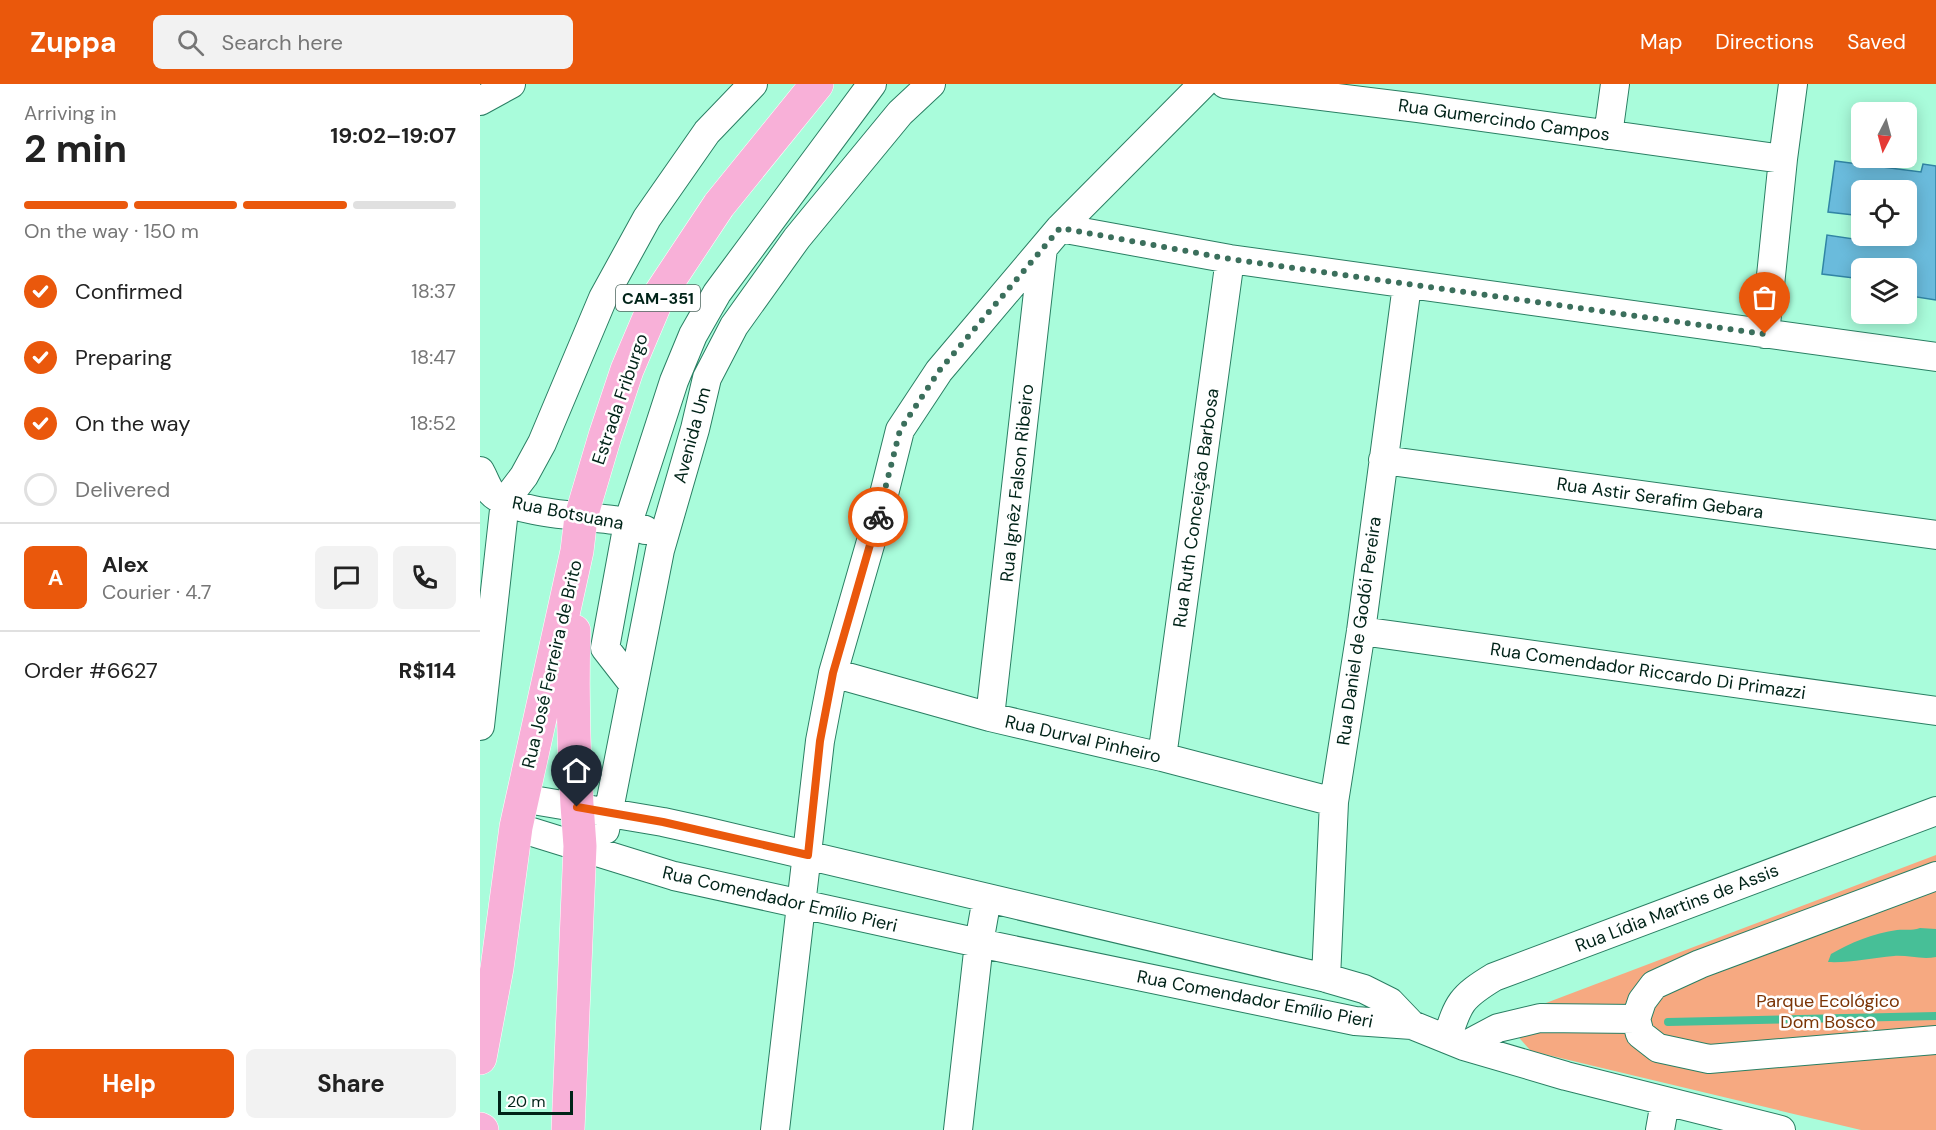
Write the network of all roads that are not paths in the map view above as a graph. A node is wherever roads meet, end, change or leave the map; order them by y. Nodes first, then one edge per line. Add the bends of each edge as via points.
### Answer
1 (511, 84) edge
2 (753, 84) edge
3 (817, 84) edge
4 (872, 84) edge
5 (931, 84) edge
6 (1203, 84) edge
7 (1225, 84) edge
8 (1615, 84) edge
9 (1793, 84) edge
10 (1420, 96) edge
11 (480, 101) edge
12 (1608, 135) junction
13 (1783, 159) junction
14 (1051, 238) junction
15 (1230, 259) junction
16 (1407, 285) junction
17 (1765, 334) junction
18 (1936, 357) edge
19 (651, 457) junction
20 (1383, 460) junction
21 (682, 477) junction
22 (489, 491) edge
23 (581, 517) junction
24 (628, 523) junction
25 (1936, 535) edge
26 (660, 550) junction
27 (577, 551) junction
28 (1361, 631) junction
29 (833, 673) junction
30 (633, 684) junction
31 (481, 709) edge
32 (1936, 711) edge
33 (990, 717) junction
34 (1162, 757) junction
35 (1334, 802) junction
36 (592, 810) junction
37 (1936, 811) edge
38 (519, 812) junction
39 (591, 850) junction
40 (808, 855) junction
41 (1936, 876) edge
42 (987, 898) junction
43 (801, 904) junction
44 (980, 943) junction
45 (1326, 978) junction
46 (1636, 1019) junction
47 (1412, 1025) junction
48 (1936, 1040) edge
49 (1456, 1043) junction
50 (480, 1059) edge
51 (1665, 1102) junction
52 (568, 1130) edge
53 (776, 1130) edge
54 (958, 1130) edge
55 (1660, 1130) edge
56 (1781, 1130) edge

1 - 11 street
2 - 22 street via 707,132 647,218 603,298 542,443 524,476
3 - 23 main road, Estrada Friburgo / CAM-351 via 719,205 658,297 627,370
4 - 19 street, Avenida Um via 717,293 693,335 674,381
5 - 21 street, Avenida Um via 900,113 797,238 734,326 707,378
6 - 14 street
7 - 10 street, Rua Gumercindo Campos
8 - 12 street
9 - 13 street
10 - 12 street, Rua Gumercindo Campos
12 - 13 street, Rua Gumercindo Campos
13 - 17 street
14 - 15 street
14 - 29 street via 939,371 900,430
14 - 33 street, Rua Ignêz Falson Ribeiro
15 - 16 street
15 - 34 street, Rua Ruth Conceição Barbosa
16 - 17 street
16 - 20 street, Rua Daniel de Godói Pereira
17 - 18 street
19 - 21 street via 655,470 663,477
19 - 24 street, Avenida Um
20 - 25 street, Rua Astir Serafim Gebara
20 - 28 street, Rua Daniel de Godói Pereira
21 - 26 street, Avenida Um
22 - 23 street, Rua Botsuana via 536,510
22 - 31 street
23 - 24 street, Rua Botsuana
23 - 27 main road, Estrada Friburgo / CAM-351
24 - 26 street, Rua Botsuana via 649,532
24 - 30 street, Avenida Um via 605,648
26 - 30 street, Avenida Um
27 - 36 main road, Rua José Ferreira de Brito via 572,681
27 - 38 main road, Rua José Ferreira de Brito
28 - 32 street, Rua Comendador Riccardo Di Primazzi
28 - 35 street, Rua Daniel de Godói Pereira
29 - 33 street, Rua Durval Pinheiro
29 - 40 street via 820,741
30 - 36 street, Avenida Um
33 - 34 street, Rua Durval Pinheiro
34 - 35 street, Rua Durval Pinheiro
35 - 45 street, Rua Daniel de Godói Pereira
36 - 38 street, Rua Comendador Emílio Pieri
36 - 39 main road, Rua José Ferreira de Brito
36 - 40 street, Rua Comendador Emílio Pieri
37 - 49 street, Rua Lídia Martins de Assis via 1494,977 1470,992 1456,1011
38 - 39 street, Rua Comendador Emílio Pieri
38 - 50 main road, Rua José Ferreira de Brito
39 - 43 street, Rua Comendador Emílio Pieri via 674,876
39 - 52 main road, Rua José Ferreira de Brito
40 - 42 street, Rua Comendador Emílio Pieri
40 - 43 street
41 - 46 street via 1700,964 1654,985 1642,1001
42 - 44 street
42 - 45 street, Rua Comendador Emílio Pieri
43 - 44 street, Rua Comendador Emílio Pieri
43 - 53 street
44 - 47 street, Rua Comendador Emílio Pieri via 1355,1021
44 - 54 street
45 - 47 street, Rua Comendador Emílio Pieri via 1364,989 1389,1002
46 - 48 street via 1640,1034 1658,1048 1709,1059
46 - 49 street via 1540,1018
47 - 49 street
49 - 51 street
51 - 55 street
51 - 56 street

